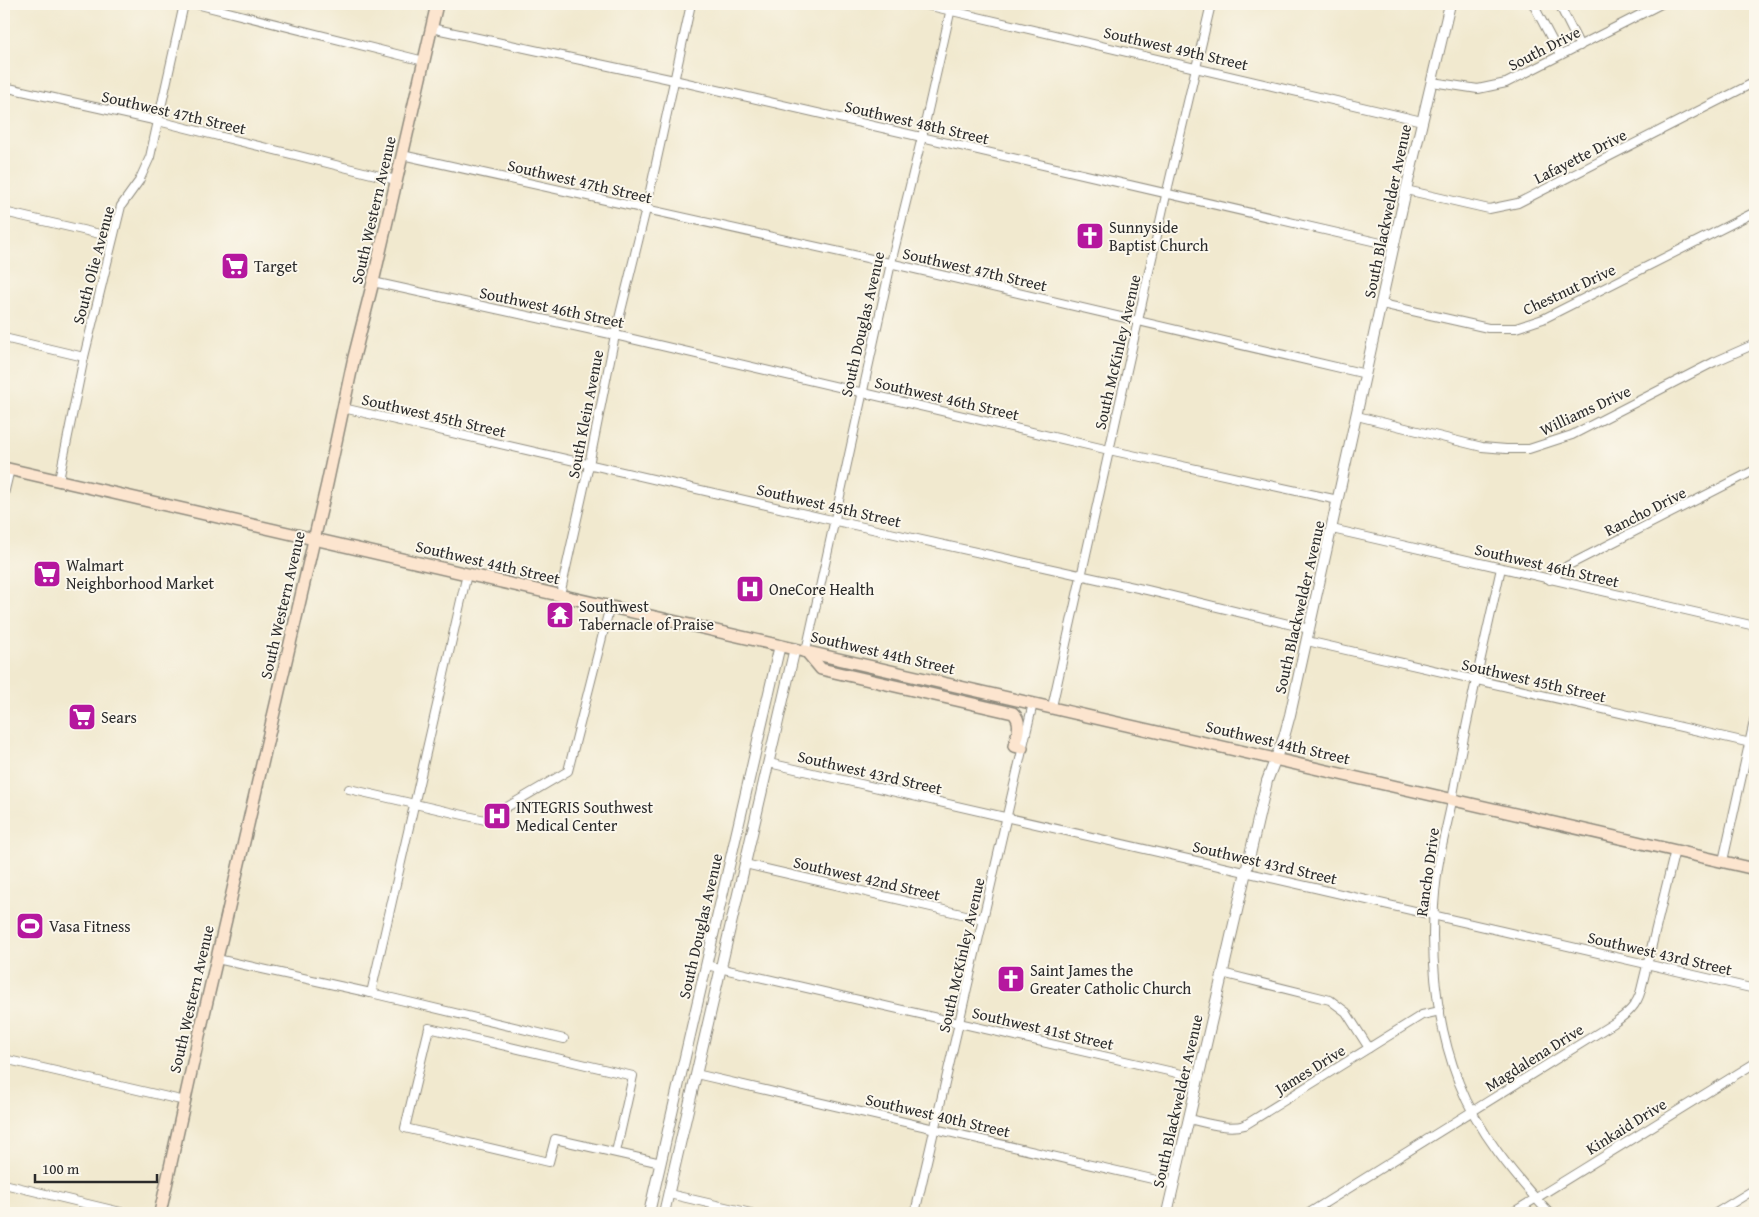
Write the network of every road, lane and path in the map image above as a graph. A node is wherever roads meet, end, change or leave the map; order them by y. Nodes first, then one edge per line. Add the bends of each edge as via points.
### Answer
1 (184, 4) edge
2 (196, 4) edge
3 (437, 4) edge
4 (691, 4) edge
5 (922, 4) edge
6 (1211, 4) edge
7 (1450, 4) edge
8 (1533, 4) edge
9 (1559, 4) edge
10 (1662, 4) edge
11 (951, 7) edge
12 (432, 28) junction
13 (1580, 46) junction
14 (1560, 55) junction
15 (424, 61) junction
16 (1197, 67) junction
17 (674, 80) junction
18 (1432, 82) junction
19 (1755, 82) edge
20 (4, 87) edge
21 (158, 121) junction
22 (1422, 121) junction
23 (922, 137) junction
24 (402, 155) junction
25 (396, 180) junction
26 (1406, 190) junction
27 (1166, 195) junction
28 (646, 209) junction
29 (4, 212) edge
30 (1755, 212) edge
31 (113, 237) junction
32 (1394, 246) junction
33 (891, 263) junction
34 (373, 282) junction
35 (1382, 304) junction
36 (1138, 321) junction
37 (615, 335) junction
38 (4, 338) edge
39 (1755, 344) edge
40 (84, 356) junction
41 (1366, 374) junction
42 (862, 392) junction
43 (342, 408) junction
44 (1357, 416) junction
45 (1110, 450) junction
46 (589, 465) junction
47 (7, 468) edge
48 (1755, 470) edge
49 (59, 480) junction
50 (4, 494) edge
51 (1338, 500) junction
52 (836, 521) junction
53 (1332, 529) junction
54 (315, 539) junction
55 (1501, 568) junction
56 (467, 574) junction
57 (1081, 575) junction
58 (1550, 580) junction
59 (560, 595) junction
60 (610, 606) junction
61 (1755, 626) edge
62 (1310, 629) junction
63 (1307, 641) junction
64 (780, 645) junction
65 (801, 650) junction
66 (1476, 681) junction
67 (1033, 703) junction
68 (1052, 707) junction
69 (1755, 717) edge
70 (1752, 743) edge
71 (1018, 747) junction
72 (1276, 758) junction
73 (768, 763) junction
74 (349, 789) dead end
75 (1452, 799) junction
76 (414, 805) junction
77 (1007, 817) junction
78 (1675, 850) junction
79 (1723, 861) junction
80 (745, 864) junction
81 (1755, 869) edge
82 (1246, 871) junction
83 (1433, 914) junction
84 (983, 918) junction
85 (217, 959) junction
86 (706, 965) junction
87 (1648, 965) junction
88 (721, 969) junction
89 (1222, 973) junction
90 (1755, 989) edge
91 (371, 993) junction
92 (1440, 1011) junction
93 (960, 1023) junction
94 (564, 1039) dead end
95 (1370, 1048) junction
96 (4, 1059) edge
97 (1755, 1063) edge
98 (696, 1074) junction
99 (1199, 1078) junction
100 (185, 1101) junction
101 (1473, 1111) junction
102 (1189, 1119) junction
103 (935, 1129) junction
104 (616, 1152) junction
105 (661, 1163) junction
106 (4, 1184) edge
107 (1174, 1184) junction
108 (1755, 1188) edge
109 (669, 1194) junction
110 (1536, 1198) junction
111 (125, 1213) edge
112 (160, 1213) edge
113 (649, 1213) edge
114 (664, 1213) edge
115 (751, 1213) edge
116 (915, 1213) edge
117 (1167, 1213) edge
118 (1309, 1213) edge
119 (1512, 1213) edge
120 (1549, 1213) edge
121 (1716, 1213) edge

1 - 21 street, South Olie Avenue
2 - 15 street
3 - 12 main road, South Western Avenue
4 - 17 street, South Klein Avenue
5 - 11 street, Southwest 49th Street
6 - 16 street, South McKinley Avenue
7 - 18 street, South Blackwelder Avenue
8 - 14 street
9 - 13 street
10 - 13 street, South Drive
11 - 16 street, Southwest 49th Street
11 - 23 street, South Douglas Avenue
12 - 15 main road, South Western Avenue
12 - 17 street, Southwest 48th Street
13 - 14 street, South Drive
14 - 18 street, South Drive via 1492,87 1478,89
15 - 24 main road, South Western Avenue
16 - 22 street, Southwest 49th Street
16 - 27 street, South McKinley Avenue
17 - 23 street, Southwest 48th Street
17 - 28 street, South Klein Avenue
18 - 22 street, South Blackwelder Avenue
19 - 26 street, Lafayette Drive via 1518,203 1489,209
20 - 21 street, Southwest 47th Street
21 - 25 street, Southwest 47th Street
21 - 31 street, South Olie Avenue via 145,170 121,206
22 - 26 street, South Blackwelder Avenue
23 - 27 street, Southwest 48th Street
23 - 33 street, South Douglas Avenue
24 - 25 main road, South Western Avenue
24 - 28 street, Southwest 47th Street
25 - 34 main road, South Western Avenue
26 - 32 street, South Blackwelder Avenue
27 - 32 street, Southwest 48th Street
27 - 36 street, South McKinley Avenue
28 - 33 street, Southwest 47th Street
28 - 37 street, South Klein Avenue
29 - 31 street
30 - 35 street, Chestnut Drive via 1543,319 1516,328 1488,328
31 - 40 street, South Olie Avenue
32 - 35 street, South Blackwelder Avenue
33 - 36 street, Southwest 47th Street
33 - 42 street, South Douglas Avenue
34 - 37 street, Southwest 46th Street
34 - 43 main road, South Western Avenue
35 - 41 street, South Blackwelder Avenue
36 - 41 street, Southwest 47th Street
36 - 45 street, South McKinley Avenue
37 - 42 street, Southwest 46th Street
37 - 46 street, South Klein Avenue
38 - 40 street
39 - 44 street, Williams Drive via 1572,435 1529,449 1482,447
40 - 49 street, South Olie Avenue
41 - 44 street, South Blackwelder Avenue
42 - 45 street, Southwest 46th Street
42 - 52 street, South Douglas Avenue
43 - 46 street, Southwest 45th Street
43 - 54 main road, South Western Avenue
44 - 51 street, South Blackwelder Avenue
45 - 51 street, Southwest 46th Street
45 - 57 street, South McKinley Avenue
46 - 52 street, Southwest 45th Street
46 - 59 street, South Klein Avenue
47 - 49 main road, Southwest 44th Street
47 - 50 street
48 - 58 street, Rancho Drive via 1567,566
49 - 54 main road, Southwest 44th Street
51 - 53 street, South Blackwelder Avenue
52 - 57 street, Southwest 45th Street
52 - 65 street, South Douglas Avenue
53 - 55 street, Southwest 46th Street
53 - 62 street, South Blackwelder Avenue
54 - 56 main road, Southwest 44th Street
54 - 85 main road, South Western Avenue
55 - 58 street, Southwest 46th Street
55 - 66 street, Rancho Drive
56 - 59 main road, Southwest 44th Street
56 - 76 street
57 - 62 street, Southwest 45th Street
57 - 68 street, South McKinley Avenue
58 - 61 street, Southwest 46th Street
59 - 60 main road, Southwest 44th Street
60 - 64 main road, Southwest 44th Street
60 - 76 street via 568,771 485,820
62 - 63 street, South Blackwelder Avenue
63 - 66 street, Southwest 45th Street
63 - 72 street, South Blackwelder Avenue
64 - 65 main road, Southwest 44th Street
64 - 86 street, South Douglas Avenue
65 - 67 main road, Southwest 44th Street
65 - 71 main road via 821,669 1013,713 1019,723
65 - 73 street, South Douglas Avenue
66 - 70 street, Southwest 45th Street
66 - 75 street, Rancho Drive
67 - 68 main road, Southwest 44th Street
67 - 71 street, South McKinley Avenue
68 - 72 main road, Southwest 44th Street
69 - 70 street
70 - 79 street
71 - 77 street, South McKinley Avenue
72 - 75 main road, Southwest 44th Street
72 - 82 street, South Blackwelder Avenue via 1267,781
73 - 77 street, Southwest 43rd Street
73 - 80 street, South Douglas Avenue
74 - 76 street
75 - 78 main road, Southwest 44th Street
75 - 83 street, Rancho Drive via 1437,872
76 - 91 street
77 - 82 street, Southwest 43rd Street
77 - 84 street, South McKinley Avenue
78 - 79 main road, Southwest 44th Street
78 - 87 street, Magdalena Drive
79 - 81 main road, Southwest 44th Street
80 - 84 street, Southwest 42nd Street
80 - 88 street, South Douglas Avenue
82 - 83 street, Southwest 43rd Street
82 - 89 street, South Blackwelder Avenue
83 - 87 street, Southwest 43rd Street
83 - 92 street, Rancho Drive via 1434,974
84 - 93 street, South McKinley Avenue
85 - 91 street
85 - 100 main road, South Western Avenue
86 - 88 street, Southwest 41st Street
86 - 105 street, South Douglas Avenue
87 - 90 street, Southwest 43rd Street
87 - 101 street, Magdalena Drive via 1639,998 1628,1012
88 - 93 street, Southwest 41st Street
88 - 98 street, South Douglas Avenue
89 - 95 street via 1330,1000 1346,1012
89 - 99 street, South Blackwelder Avenue
91 - 94 street
92 - 95 street, James Drive via 1422,1016
92 - 101 street, Rancho Drive via 1454,1069
93 - 99 street, Southwest 41st Street
93 - 103 street, South McKinley Avenue
95 - 102 street, James Drive via 1246,1125 1222,1126
96 - 100 street
97 - 110 street, Kinkaid Drive
98 - 103 street, Southwest 40th Street
98 - 109 street, South Douglas Avenue
99 - 102 street, South Blackwelder Avenue
100 - 112 main road, South Western Avenue
101 - 110 street, Rancho Drive via 1503,1158
101 - 118 street, Magdalena Drive
102 - 107 street, South Blackwelder Avenue
103 - 107 street, Southwest 40th Street
103 - 116 street, South McKinley Avenue
104 - 104 street via 555,1139 550,1162 405,1128 429,1028 633,1076
104 - 105 street
105 - 113 street, South Douglas Avenue
106 - 111 street
107 - 117 street, South Blackwelder Avenue
108 - 121 street
109 - 114 street, South Douglas Avenue
109 - 115 street
110 - 119 street, Kinkaid Drive
110 - 120 street, Rancho Drive

